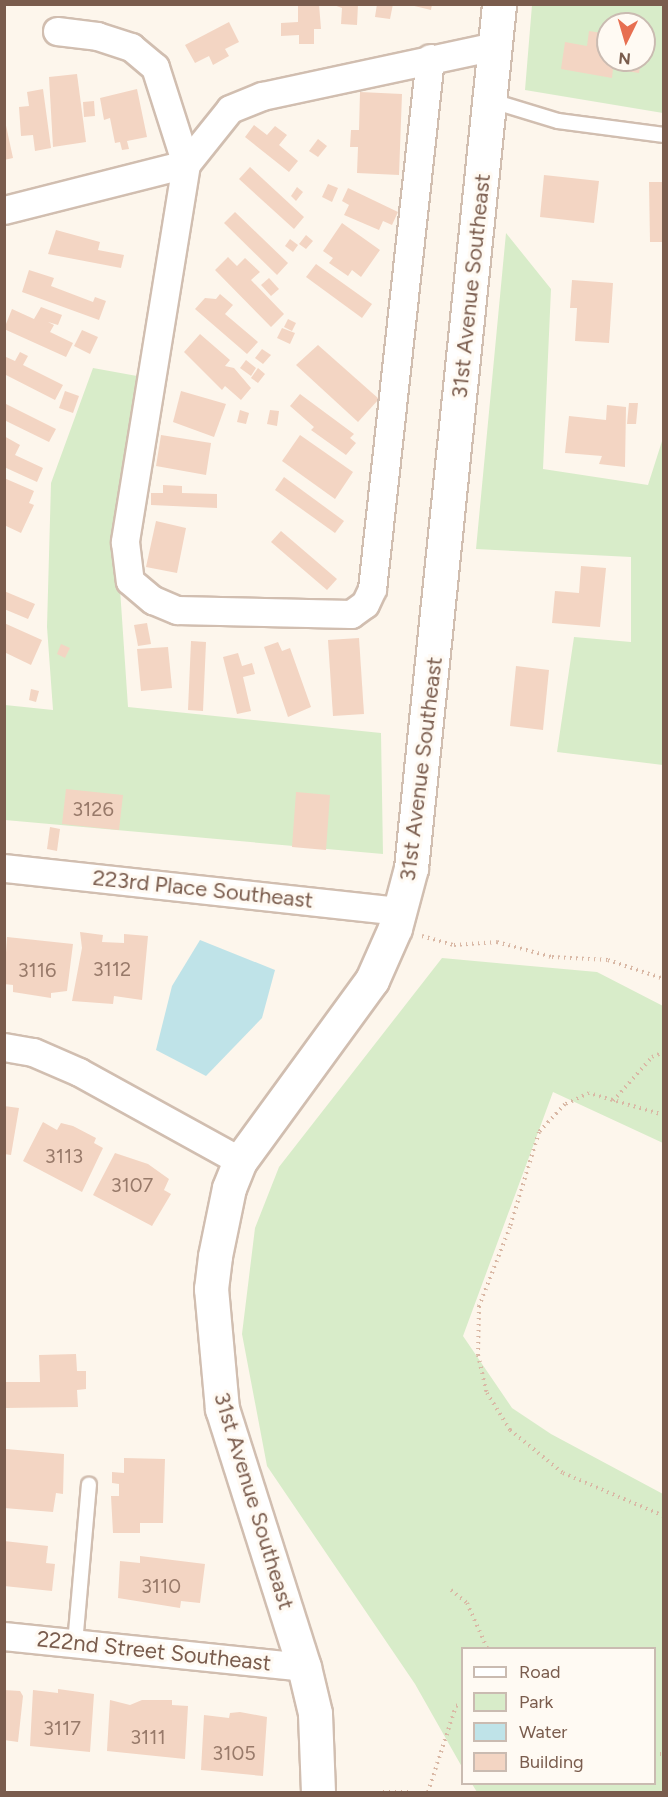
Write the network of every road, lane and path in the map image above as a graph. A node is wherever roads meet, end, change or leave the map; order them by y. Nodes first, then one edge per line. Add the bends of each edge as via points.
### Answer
1 (499, 4) edge
2 (57, 31) dead end
3 (495, 46) junction
4 (430, 58) junction
5 (489, 100) junction
6 (663, 135) edge
7 (186, 164) junction
8 (4, 210) edge
9 (4, 868) edge
10 (398, 920) junction
11 (663, 979) edge
12 (4, 1047) edge
13 (663, 1052) edge
14 (613, 1101) junction
15 (663, 1115) edge
16 (240, 1161) junction
17 (89, 1485) dead end
18 (663, 1516) edge
19 (451, 1590) dead end
20 (4, 1636) edge
21 (75, 1644) junction
22 (487, 1647) edge
23 (304, 1667) junction
24 (461, 1704) edge
25 (318, 1792) edge
26 (383, 1792) edge
27 (409, 1792) edge
28 (428, 1792) edge

1 - 3 street, 31st Avenue Southeast
2 - 7 street via 131,47 155,68
3 - 4 street
3 - 5 street, 31st Avenue Southeast
4 - 7 street via 262,96 230,109
4 - 7 street via 372,589 365,604 351,614 177,610 153,600 130,581 125,542
5 - 6 lane via 558,121
5 - 10 street, 31st Avenue Southeast via 418,815
7 - 8 street
9 - 10 street, 223rd Place Southeast
10 - 11 path via 454,945 497,942 552,957 608,960
10 - 16 street, 31st Avenue Southeast via 372,980
12 - 16 street via 33,1052 79,1072
13 - 14 path via 652,1057
14 - 15 path
14 - 18 path via 589,1093 565,1104 539,1132 510,1227 479,1306 478,1355 487,1393 510,1430 563,1473
16 - 23 street, 31st Avenue Southeast via 229,1188 215,1256 212,1289 217,1377 232,1443
17 - 21 lane
19 - 22 path via 467,1603
20 - 21 street, 222nd Street Southeast
21 - 23 street, 222nd Street Southeast
23 - 25 street, 31st Avenue Southeast via 315,1713
24 - 28 path via 456,1706
26 - 27 path

